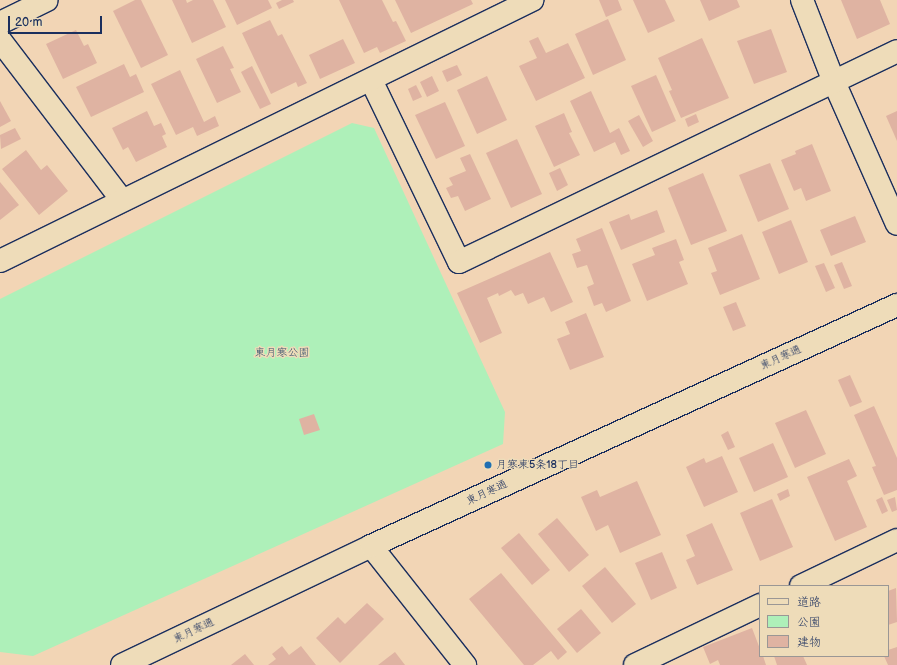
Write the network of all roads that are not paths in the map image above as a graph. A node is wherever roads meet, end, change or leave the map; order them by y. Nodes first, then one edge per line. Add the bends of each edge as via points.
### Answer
1 (47, 0) edge
2 (532, 0) edge
3 (802, 0) edge
4 (0, 23) edge
5 (0, 40) edge
6 (897, 51) edge
7 (371, 80) junction
8 (834, 82) junction
9 (122, 200) junction
10 (897, 224) edge
11 (0, 261) edge
12 (897, 305) edge
13 (897, 540) edge
14 (371, 546) junction
15 (802, 585) edge
16 (759, 605) edge
17 (122, 665) edge
18 (465, 665) edge
19 (635, 665) edge

1 - 4 street
2 - 7 street
3 - 8 street
5 - 9 street
6 - 8 street
7 - 8 street via 459,262
7 - 9 street
8 - 10 street
9 - 11 street
12 - 14 street, 東月寒通
13 - 15 street
14 - 17 street, 東月寒通
14 - 18 street
16 - 19 street

